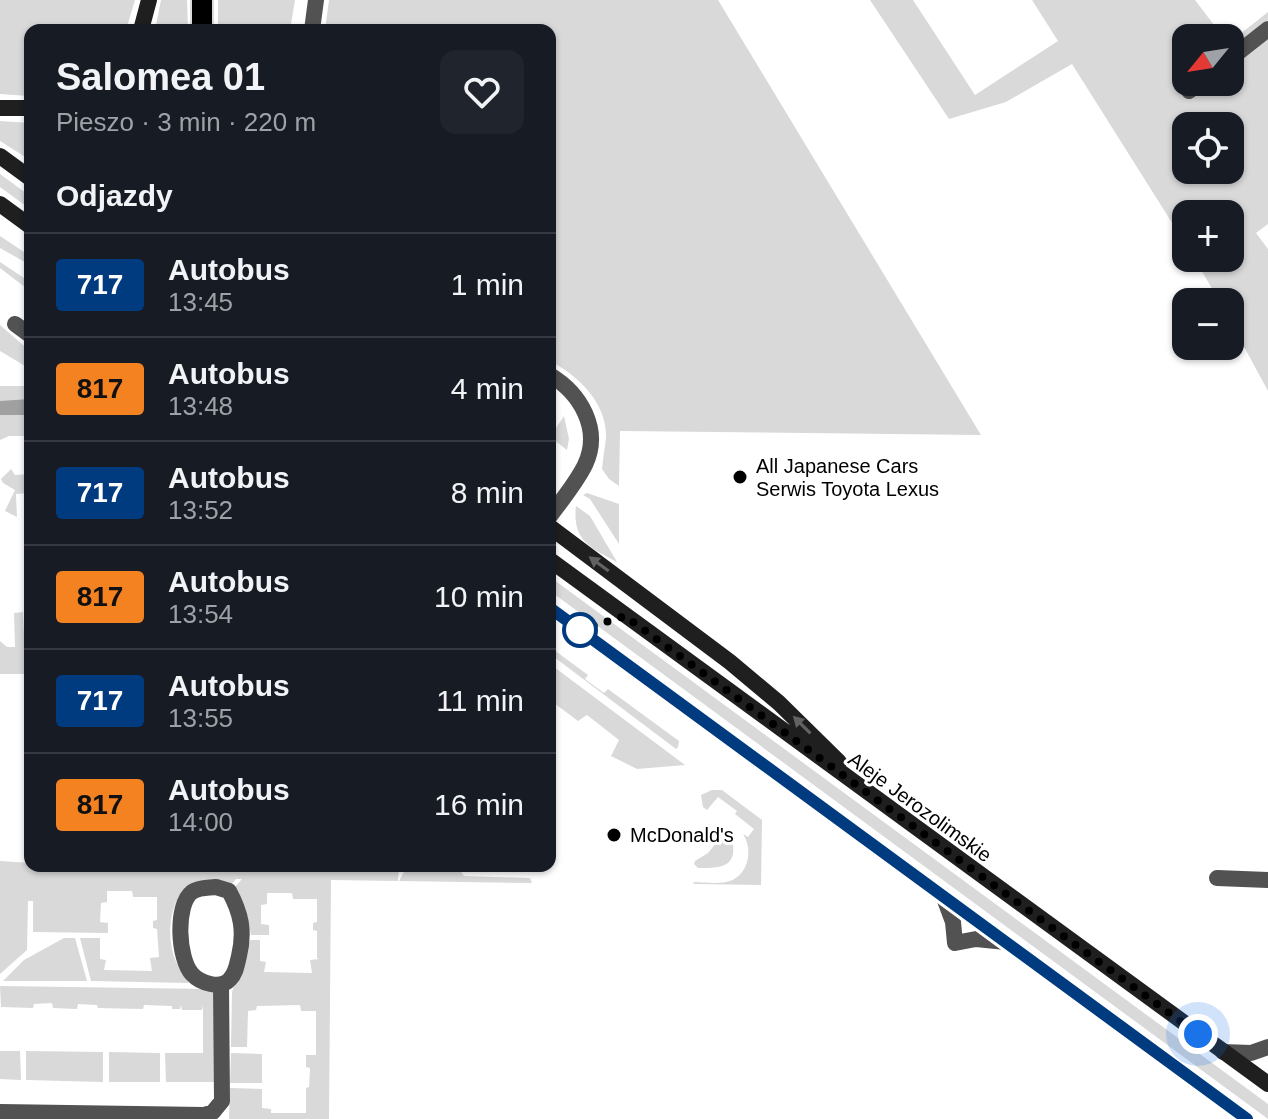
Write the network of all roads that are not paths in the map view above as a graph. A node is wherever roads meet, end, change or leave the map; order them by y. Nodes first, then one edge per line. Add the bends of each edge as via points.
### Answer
1 (149, 0) edge
2 (202, 0) edge
3 (316, 0) edge
4 (143, 24) edge
5 (202, 24) edge
6 (313, 24) edge
7 (1268, 29) edge
8 (1244, 48) edge
9 (0, 108) edge
10 (24, 109) edge
11 (0, 156) edge
12 (24, 174) edge
13 (0, 204) edge
14 (24, 222) edge
15 (15, 324) dead end
16 (24, 331) edge
17 (556, 379) edge
18 (556, 507) edge
19 (556, 532) edge
20 (556, 564) edge
21 (556, 612) edge
22 (877, 800) junction
23 (1217, 878) dead end
24 (1268, 880) edge
25 (943, 895) junction
26 (1006, 942) junction
27 (221, 985) junction
28 (1268, 1047) edge
29 (1223, 1052) junction
30 (1268, 1084) edge
31 (0, 1112) edge
32 (1247, 1119) edge

1 - 4 main road
2 - 5 main road
3 - 6 street
7 - 8 street
9 - 10 main road
11 - 12 main road
13 - 14 main road
15 - 16 street
17 - 18 street via 578,397 591,439 584,467
22 -> 19 main road via 730,662
20 - 22 main road, Aleje Jerozolimskie
21 - 25 main road
22 - 29 main road, Aleje Jerozolimskie
23 - 24 street
25 - 26 main road
25 - 26 street via 955,943
26 - 32 main road
27 - 27 street via 204,983 183,959 184,903 202,888 229,891 242,917 235,970
27 - 31 street via 222,1101 213,1112
28 - 29 street via 1251,1053
29 - 30 main road, Aleje Jerozolimskie

